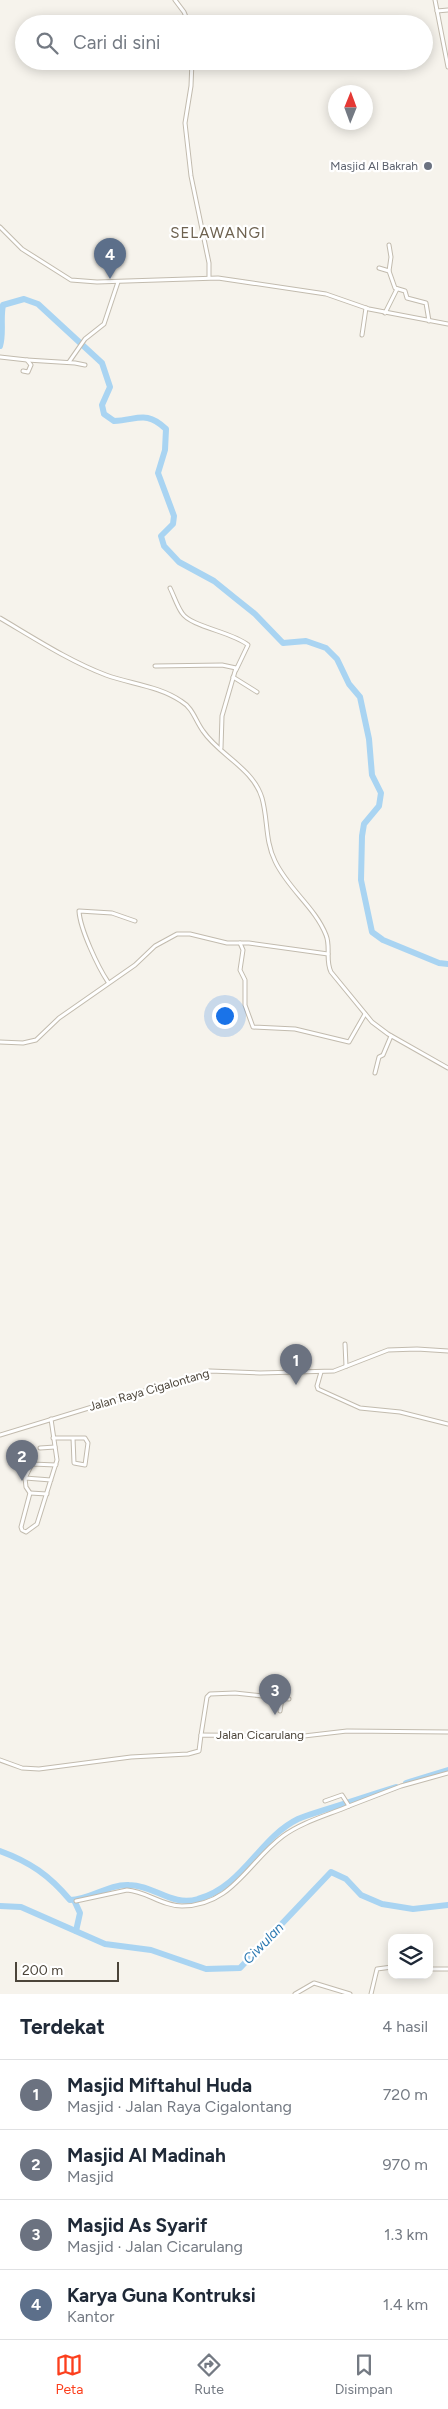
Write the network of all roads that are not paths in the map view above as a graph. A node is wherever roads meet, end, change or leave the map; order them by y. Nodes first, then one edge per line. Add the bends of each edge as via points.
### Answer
1 (175, 0) edge
2 (435, 0) edge
3 (448, 10) edge
4 (437, 11) junction
5 (185, 15) edge
6 (448, 67) edge
7 (191, 70) edge
8 (0, 226) edge
9 (389, 245) dead end
10 (378, 268) dead end
11 (389, 271) junction
12 (209, 277) junction
13 (118, 282) junction
14 (397, 289) junction
15 (366, 308) junction
16 (385, 313) junction
17 (429, 321) junction
18 (448, 324) edge
19 (362, 335) dead end
20 (0, 357) edge
21 (27, 360) junction
22 (69, 362) junction
23 (84, 366) dead end
24 (23, 371) dead end
25 (170, 588) dead end
26 (0, 618) edge
27 (155, 666) dead end
28 (236, 670) junction
29 (233, 677) junction
30 (257, 692) dead end
31 (221, 748) junction
32 (135, 921) dead end
33 (240, 943) junction
34 (328, 954) junction
35 (108, 982) junction
36 (365, 1014) junction
37 (391, 1036) junction
38 (0, 1042) edge
39 (448, 1068) edge
40 (375, 1073) dead end
41 (345, 1344) dead end
42 (448, 1351) edge
43 (345, 1366) junction
44 (321, 1371) junction
45 (51, 1419) junction
46 (448, 1424) edge
47 (0, 1435) edge
48 (53, 1438) junction
49 (73, 1438) junction
50 (55, 1447) junction
51 (40, 1448) dead end
52 (56, 1465) junction
53 (25, 1478) junction
54 (51, 1480) junction
55 (30, 1493) junction
56 (48, 1494) junction
57 (282, 1698) junction
58 (289, 1699) dead end
59 (280, 1711) dead end
60 (448, 1732) edge
61 (201, 1735) junction
62 (0, 1760) edge
63 (448, 1773) edge
64 (325, 1802) dead end
65 (348, 1805) junction
66 (76, 1901) dead end
67 (388, 1968) edge
68 (433, 1969) edge
69 (448, 1969) edge
70 (295, 1994) edge
71 (350, 1994) edge
72 (371, 1994) edge

1 - 5 street
2 - 4 street
3 - 4 street
4 - 6 street
7 - 12 street via 186,130
8 - 13 street via 22,250 66,278
9 - 11 street
10 - 11 street
11 - 14 street
12 - 13 street
12 - 15 street via 326,294
13 - 22 street via 104,324 85,339
14 - 16 street
14 - 17 street via 405,291 409,299 426,304
15 - 16 street
15 - 19 street
16 - 17 street
17 - 18 street
20 - 21 street
21 - 22 street
21 - 24 street via 30,369
22 - 23 street
25 - 28 street via 187,618 248,645
26 - 31 street via 90,668 168,693 182,701 191,709 204,733
27 - 28 street via 222,665
28 - 29 street
29 - 30 street
29 - 31 street via 222,716
31 - 34 street via 252,779 262,798 267,838 274,860 316,915 327,936
32 - 35 street via 112,914 79,911 79,920 98,968
33 - 34 street
33 - 35 street via 177,934 155,946 135,965
33 - 36 street via 243,950 239,964 245,980 245,1004 253,1026 295,1029 349,1042
34 - 36 street via 327,964 331,972
35 - 38 street via 36,1040
36 - 37 street
37 - 39 street
37 - 40 street via 379,1057
41 - 43 street
42 - 43 street, Jalan Raya Cigalontang via 388,1350
43 - 44 street, Jalan Raya Cigalontang via 339,1370
44 - 45 street, Jalan Raya Cigalontang via 210,1371
44 - 46 street via 317,1388 352,1405
45 - 47 street, Jalan Raya Cigalontang
45 - 48 street
48 - 49 street
48 - 50 street
49 - 49 street via 88,1441 85,1465 74,1463
50 - 51 street
50 - 52 street
52 - 53 street via 32,1464
52 - 54 street
53 - 54 street
53 - 55 street
54 - 56 street
55 - 56 street
55 - 56 street via 21,1527 26,1532 37,1524
57 - 58 street
57 - 59 street
57 - 61 street via 210,1694
60 - 61 street, Jalan Cicarulang
61 - 62 street, Jalan Cicarulang via 199,1751 188,1754 131,1757 39,1769 22,1768
63 - 65 street
64 - 65 street via 344,1796
65 - 66 street via 281,1837 227,1891 210,1902 180,1906 127,1890
67 - 72 street via 378,1968
68 - 69 street
70 - 71 street via 314,1984

